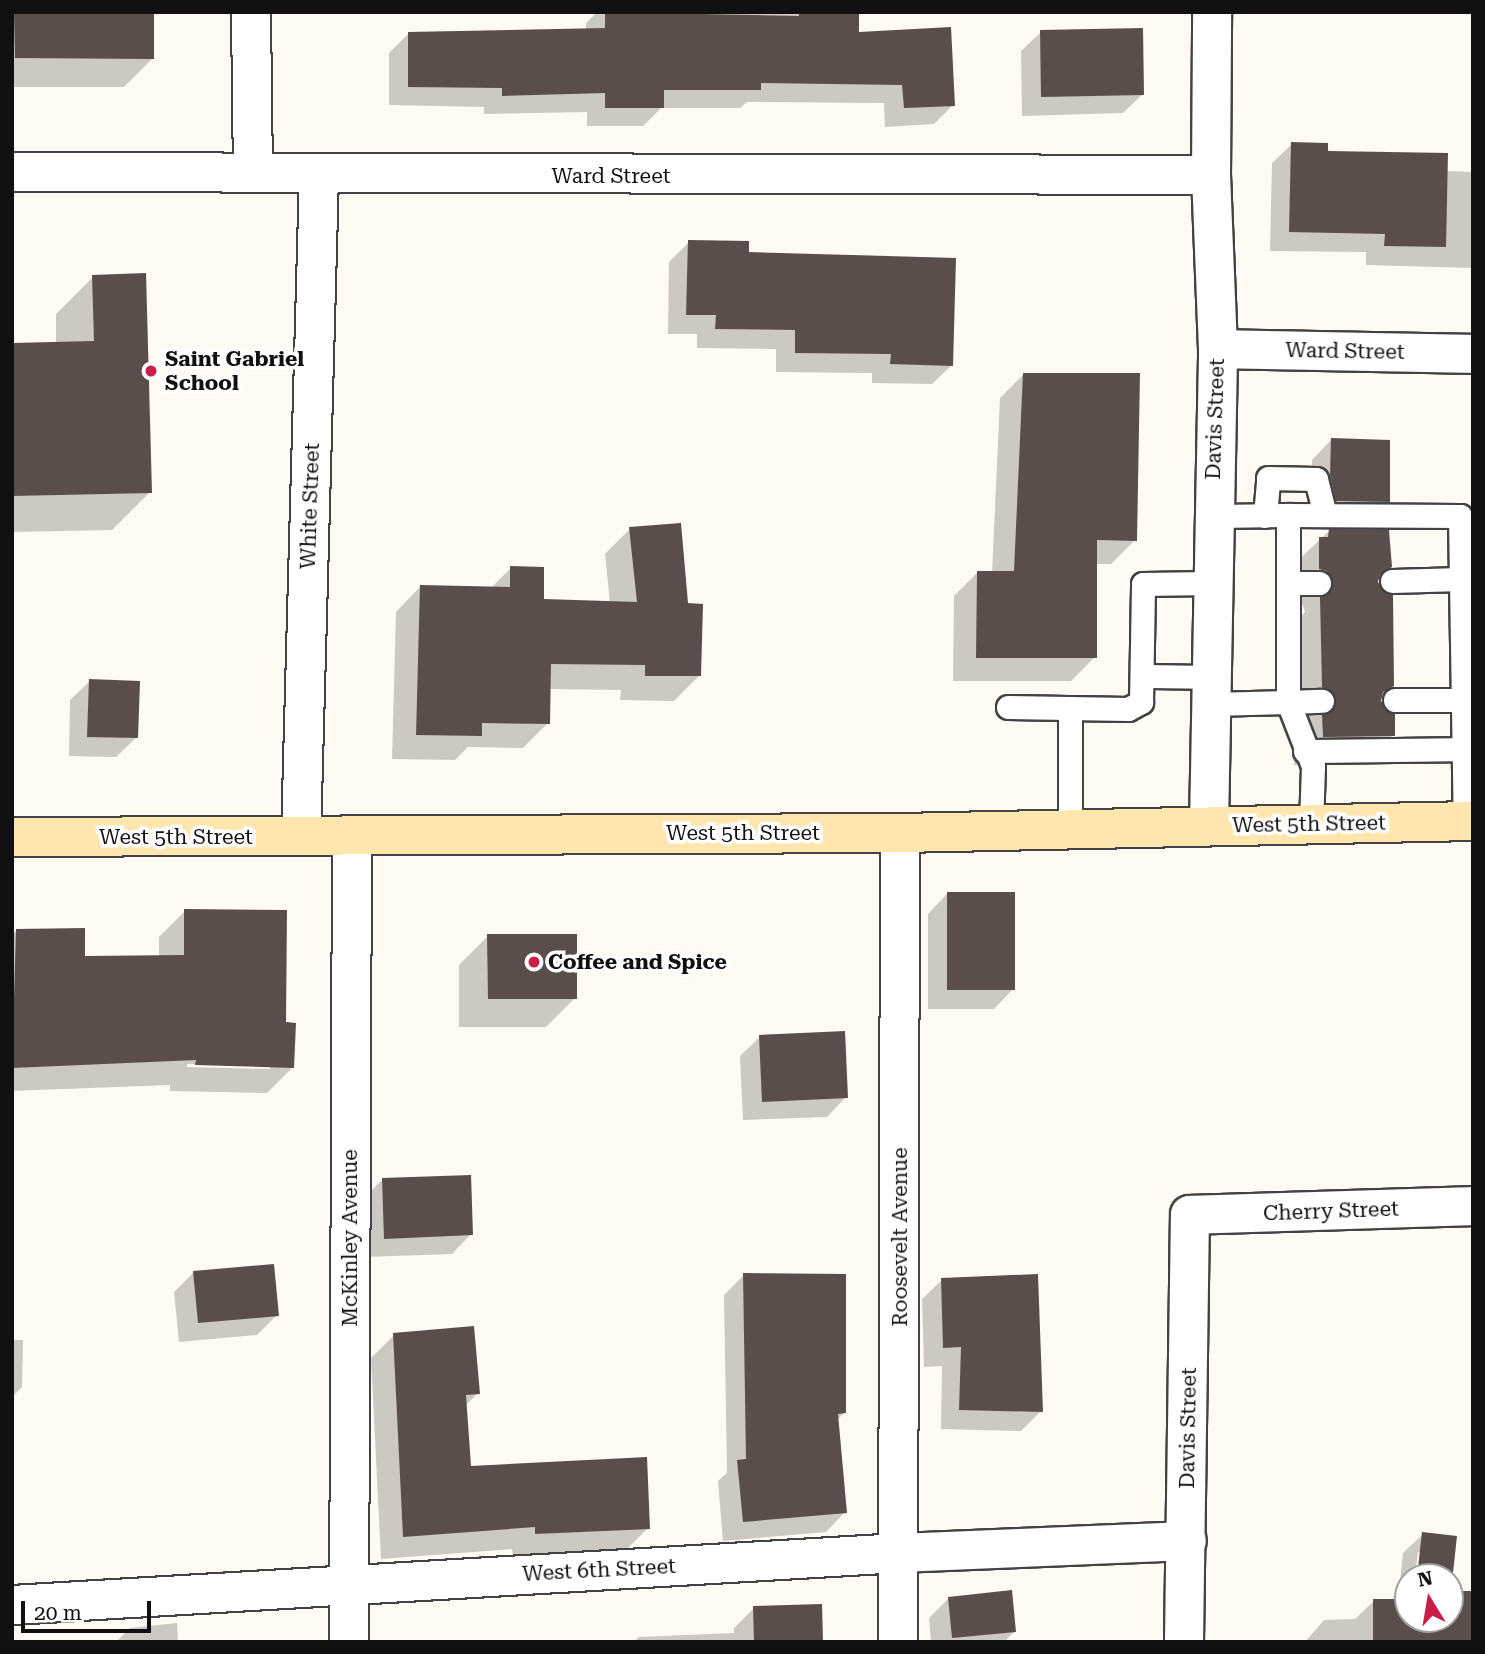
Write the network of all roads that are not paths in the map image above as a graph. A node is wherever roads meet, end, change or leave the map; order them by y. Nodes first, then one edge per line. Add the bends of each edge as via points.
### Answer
1 (251, 12) edge
2 (1212, 12) edge
3 (12, 172) edge
4 (253, 173) junction
5 (1211, 175) junction
6 (318, 176) junction
7 (1218, 349) junction
8 (1473, 354) edge
9 (1288, 515) junction
10 (1213, 516) junction
11 (1265, 516) junction
12 (1325, 516) junction
13 (1461, 579) junction
14 (1392, 581) dead end
15 (1211, 583) junction
16 (1288, 583) junction
17 (1319, 583) dead end
18 (1142, 676) junction
19 (1211, 691) junction
20 (1395, 700) dead end
21 (1461, 700) junction
22 (1322, 701) dead end
23 (1288, 702) junction
24 (1008, 707) dead end
25 (1070, 708) junction
26 (1462, 749) junction
27 (1305, 751) junction
28 (1469, 822) edge
29 (1311, 824) junction
30 (1209, 825) junction
31 (1070, 829) junction
32 (900, 833) junction
33 (352, 835) junction
34 (301, 836) junction
35 (12, 837) edge
36 (1473, 1206) edge
37 (1190, 1215) joint
38 (1187, 1541) junction
39 (900, 1553) junction
40 (349, 1584) junction
41 (12, 1605) edge
42 (349, 1642) edge
43 (898, 1642) edge
44 (1184, 1642) edge

1 - 4 street
2 - 5 street, Davis Street
3 - 4 street, Ward Street
4 - 6 street, Ward Street
5 - 6 street, Ward Street
5 - 7 street, Davis Street
6 - 34 street, White Street
7 - 8 street, Ward Street
7 - 10 street, Davis Street
9 - 11 lane
9 - 12 lane
9 - 16 lane
10 - 11 lane
10 - 15 street, Davis Street
11 - 12 lane via 1268,478 1316,479
12 - 13 lane via 1460,516
13 - 14 lane
13 - 21 lane
15 - 18 lane via 1143,584
15 - 19 street, Davis Street
16 - 17 lane
16 - 23 lane
18 - 19 lane
18 - 25 lane via 1141,702 1128,709
19 - 23 lane
19 - 30 street, Davis Street
20 - 21 lane
21 - 26 lane
22 - 23 lane
23 - 27 lane
24 - 25 lane
25 - 31 lane
26 - 27 lane
26 - 28 lane
27 - 29 lane via 1312,766
28 - 29 main road, West 5th Street
29 - 30 main road, West 5th Street
30 - 31 main road, West 5th Street
31 - 32 main road, West 5th Street
32 - 33 main road, West 5th Street
32 - 39 street, Roosevelt Avenue
33 - 34 main road, West 5th Street
33 - 40 street, McKinley Avenue
34 - 35 main road, West 5th Street
36 - 37 street, Cherry Street
37 - 38 street, Davis Street
38 - 39 street, West 6th Street
38 - 44 street, Davis Street
39 - 40 street, West 6th Street
39 - 43 street, Roosevelt Avenue
40 - 41 street, West 6th Street
40 - 42 street, McKinley Avenue

